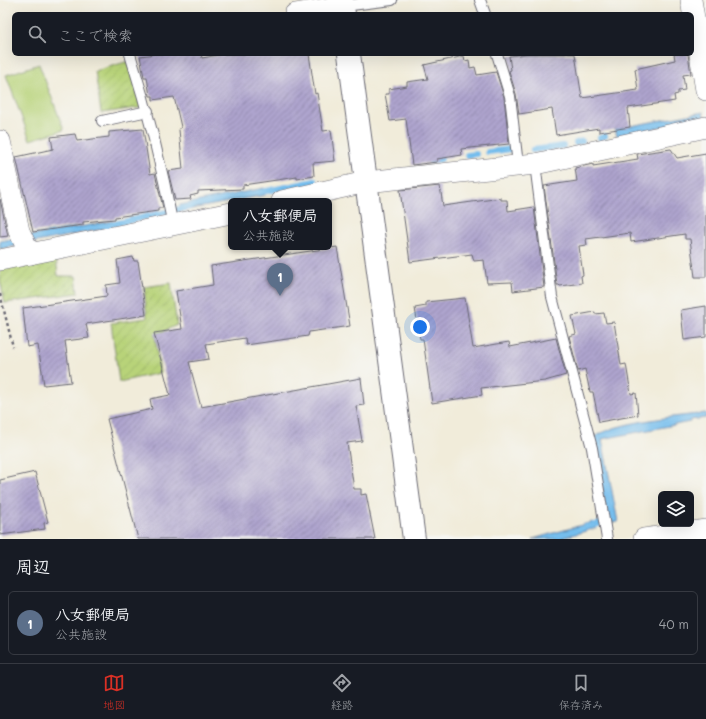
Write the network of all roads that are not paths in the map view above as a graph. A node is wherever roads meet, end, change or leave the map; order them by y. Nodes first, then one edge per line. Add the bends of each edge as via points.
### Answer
1 (392, 0) edge
2 (480, 0) edge
3 (691, 0) edge
4 (343, 7) edge
5 (309, 12) edge
6 (484, 12) edge
7 (693, 12) edge
8 (694, 18) edge
9 (131, 56) edge
10 (349, 56) edge
11 (498, 56) edge
12 (706, 90) edge
13 (148, 111) junction
14 (102, 121) dead end
15 (706, 127) edge
16 (0, 141) edge
17 (527, 164) junction
18 (366, 182) junction
19 (295, 198) edge
20 (228, 214) edge
21 (173, 226) junction
22 (30, 254) junction
23 (0, 260) edge
24 (706, 530) edge
25 (414, 539) edge
26 (607, 539) edge
27 (644, 539) edge

1 - 4 lane
2 - 6 lane
3 - 7 street
4 - 5 street
8 - 12 street
9 - 13 lane
10 - 18 street
11 - 17 lane
13 - 14 lane
13 - 21 lane
15 - 17 street
16 - 22 street via 19,231
17 - 18 street
17 - 26 lane via 552,297 592,448
18 - 19 street
18 - 25 street
20 - 21 street
21 - 22 street
22 - 23 street
24 - 27 street

